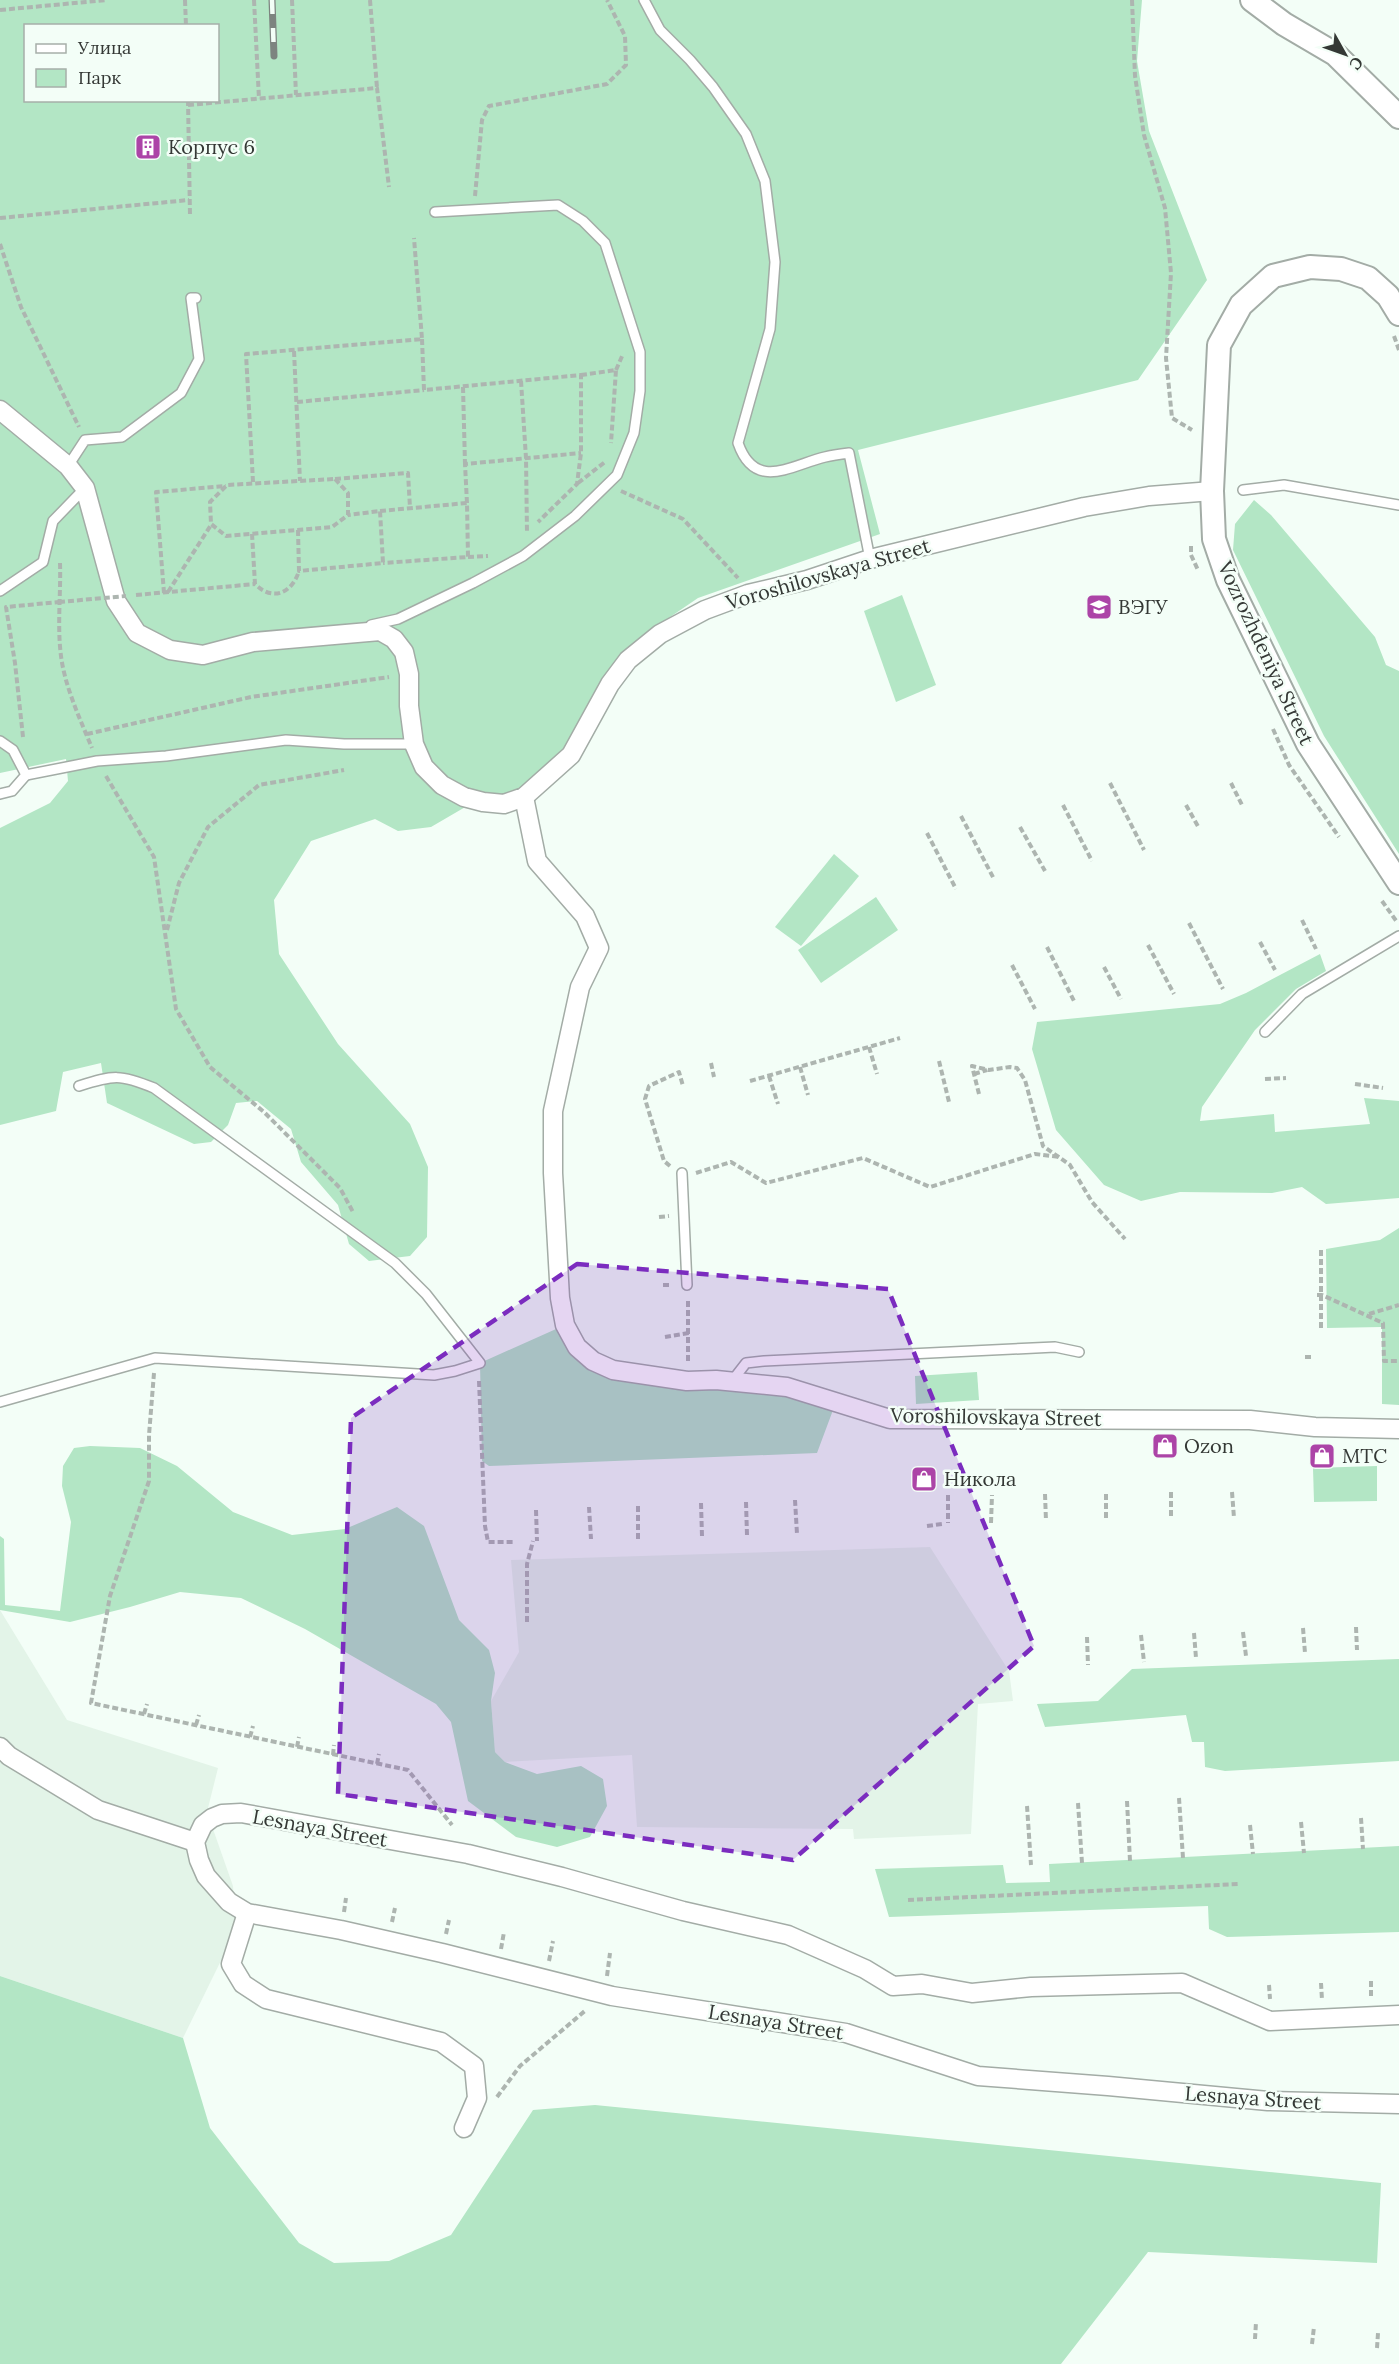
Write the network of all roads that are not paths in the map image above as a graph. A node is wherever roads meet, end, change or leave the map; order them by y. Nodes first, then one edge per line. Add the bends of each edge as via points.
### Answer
1 (644, 0) edge
2 (1252, 0) edge
3 (1399, 117) edge
4 (435, 212) dead end
5 (196, 298) dead end
6 (1395, 321) edge
7 (0, 410) edge
8 (68, 466) junction
9 (85, 488) junction
10 (1243, 490) dead end
11 (1212, 491) junction
12 (1399, 505) edge
13 (870, 559) junction
14 (0, 591) edge
15 (330, 634) junction
16 (0, 741) edge
17 (414, 744) junction
18 (26, 775) junction
19 (0, 794) edge
20 (524, 797) junction
21 (1399, 883) edge
22 (1399, 936) edge
23 (1265, 1032) dead end
24 (79, 1086) dead end
25 (682, 1173) road end
26 (687, 1285) road end
27 (1079, 1352) dead end
28 (731, 1381) junction
29 (0, 1402) edge
30 (1399, 1429) edge
31 (0, 1747) edge
32 (195, 1842) junction
33 (247, 1913) junction
34 (1399, 2015) edge
35 (1399, 2104) edge
36 (468, 2120) road end

1 - 13 lane via 660,30 713,87 746,134 765,181 775,262 770,329 738,443 743,456 759,471 772,473 849,453
2 - 3 street via 1335,54
4 - 15 lane via 558,205 583,221 604,243 640,352 634,433 617,475 574,516 524,555 398,619
5 - 8 lane via 191,298 199,359 181,393 122,437 85,440
6 - 11 street, Vozrozhdeniya Street via 1388,296 1368,278 1341,269 1310,267 1273,276 1241,305 1219,345
7 - 8 street
8 - 9 street
9 - 14 lane via 54,521 44,562
9 - 15 street via 116,601 137,633 170,650 203,655 253,642
10 - 12 lane via 1284,485
11 - 13 street, Voroshilovskaya Street via 1084,507
11 - 21 street, Vozrozhdeniya Street via 1214,539 1228,580 1308,744
13 - 20 street, Voroshilovskaya Street via 748,594 669,629 628,660 571,754
15 - 17 street via 380,631 394,639 404,652
16 - 18 lane via 13,750
17 - 18 lane via 286,740 97,761
17 - 20 street via 424,767 442,785 464,797 504,804
18 - 19 lane via 12,791
20 - 28 street, Voroshilovskaya Street via 537,861 585,916 599,948 580,987 552,1111 560,1298 565,1325 577,1347 593,1361 613,1370 687,1381
22 - 23 lane via 1302,994
24 - 29 lane via 109,1077 128,1078 154,1088 395,1263 426,1294 480,1363 434,1375 155,1358
25 - 26 lane
27 - 28 lane via 1055,1347 764,1360 746,1363
28 - 30 street, Voroshilovskaya Street via 786,1387 891,1419 1250,1420 1315,1427
31 - 32 street via 98,1810
32 - 33 street, Lesnaya Street via 206,1876 229,1902
32 - 34 street, Lesnaya Street via 203,1825 212,1818 241,1813 468,1854 788,1935 865,1969 893,1986 922,1984 972,1993 1182,1983 1270,2021
33 - 35 street, Lesnaya Street via 341,1930 612,1996 846,2033 978,2076 1268,2101
33 - 36 street via 231,1964 243,1984 267,1999 441,2042 474,2066 477,2098

